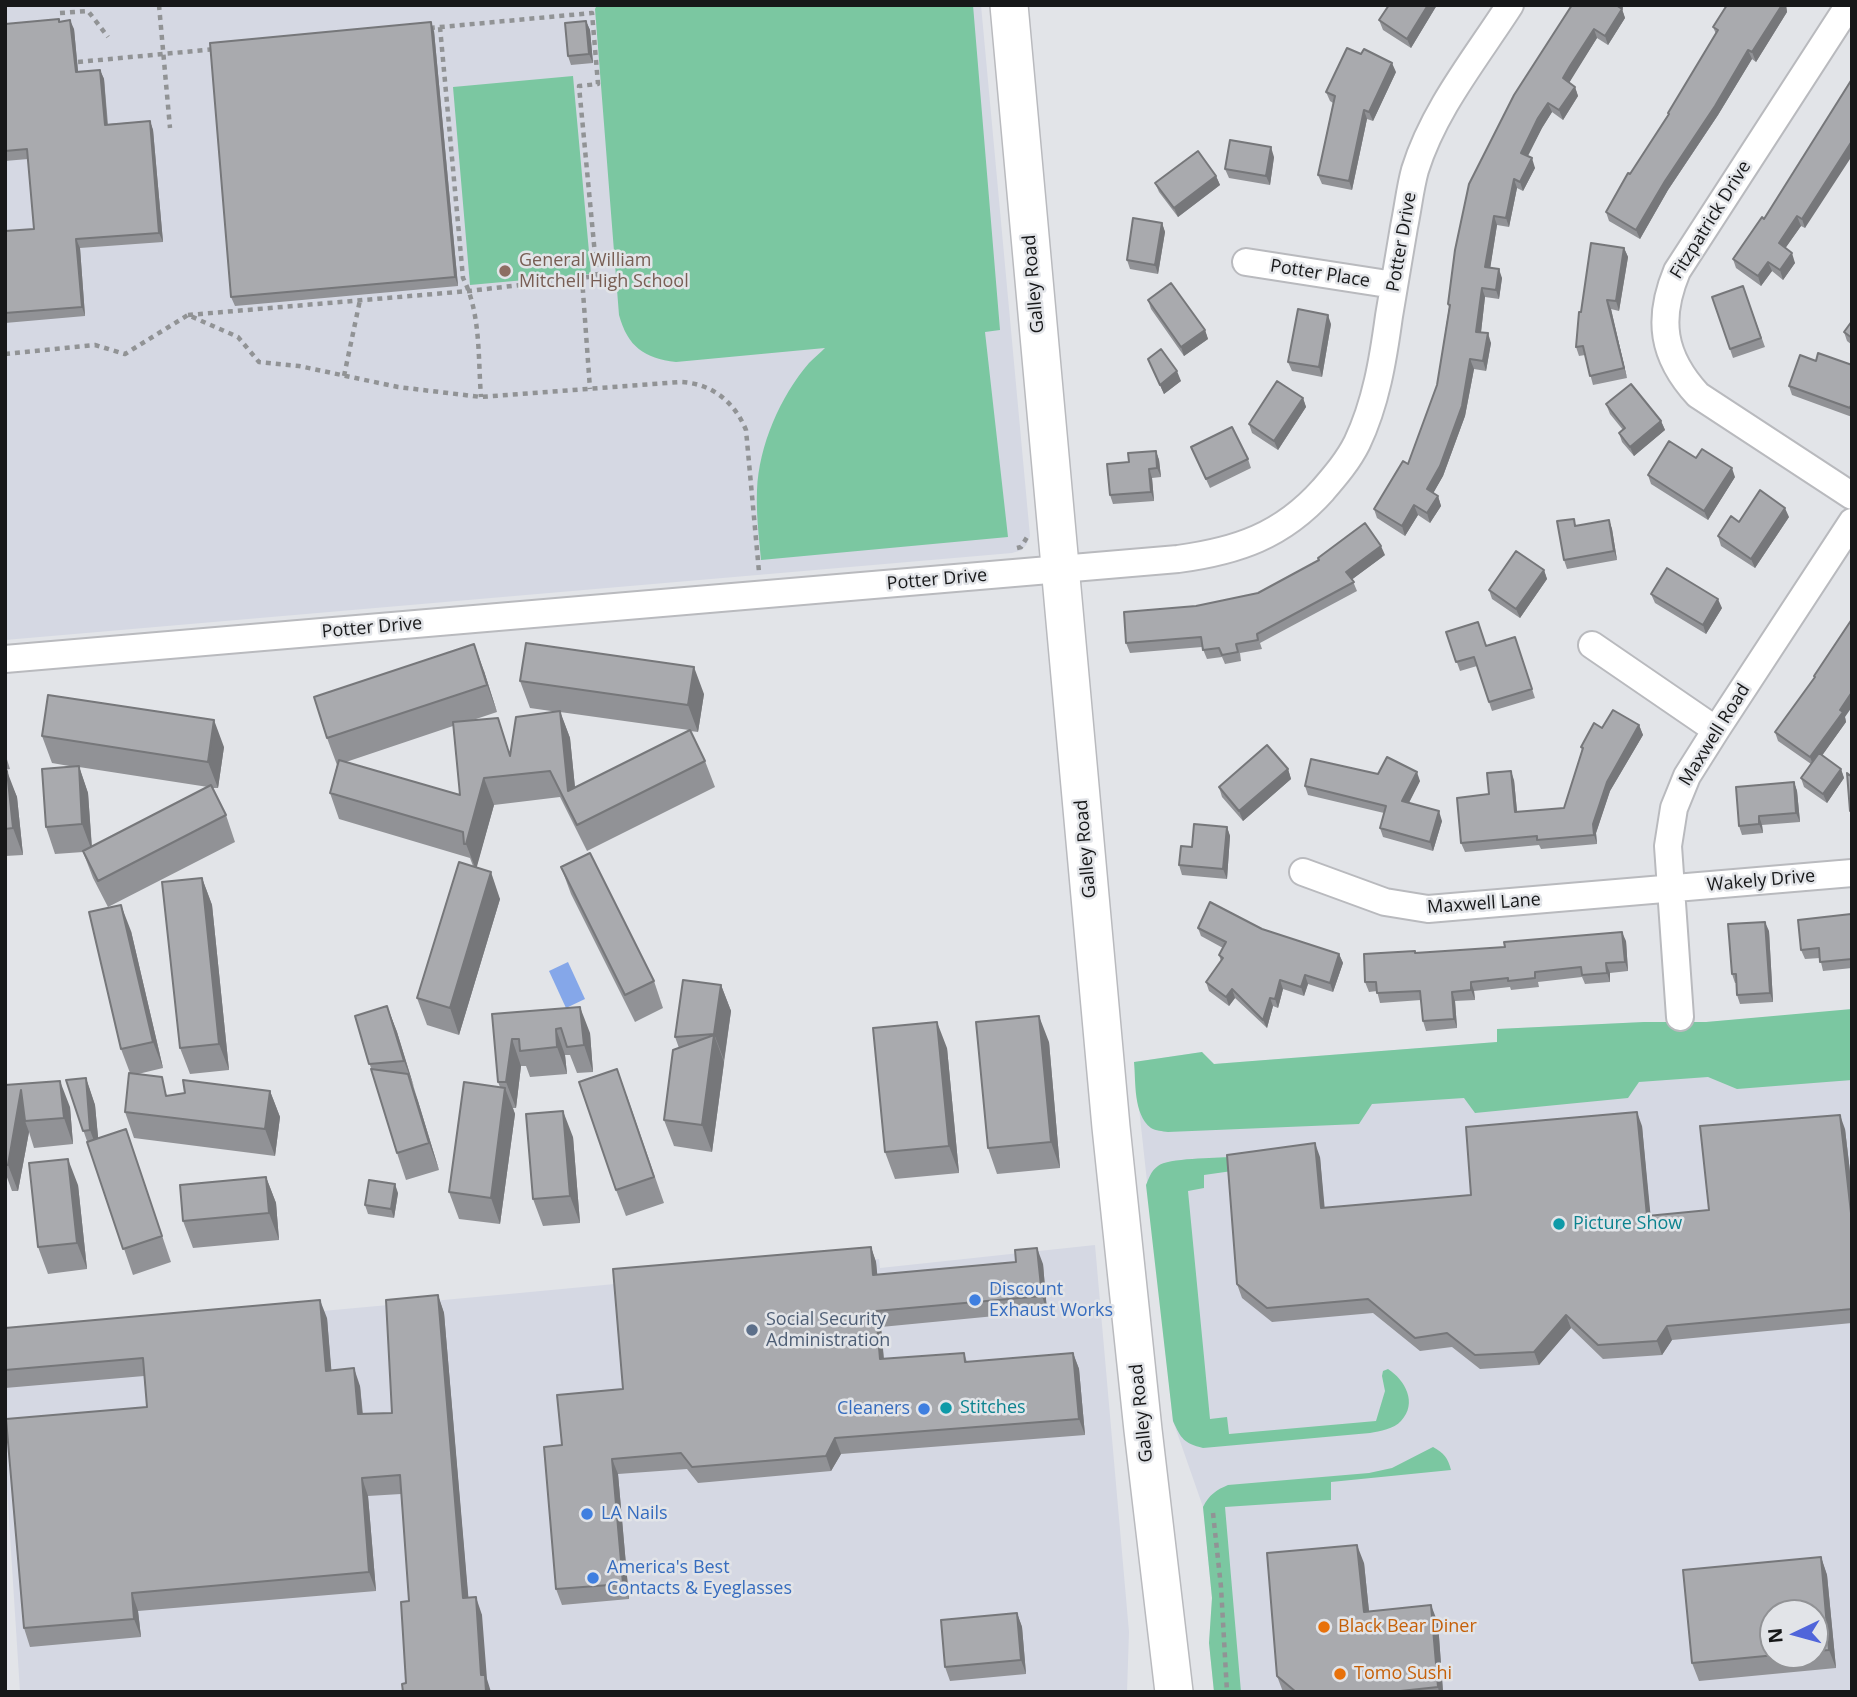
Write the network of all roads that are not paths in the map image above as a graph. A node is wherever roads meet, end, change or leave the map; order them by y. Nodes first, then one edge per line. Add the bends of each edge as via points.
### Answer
1 (1009, 5) edge
2 (1510, 5) edge
3 (1849, 5) edge
4 (1246, 262) dead end
5 (1394, 285) junction
6 (1852, 496) edge
7 (1852, 522) edge
8 (1060, 569) junction
9 (1592, 645) dead end
10 (5, 659) edge
11 (1716, 730) junction
12 (1303, 872) dead end
13 (1852, 873) edge
14 (1671, 890) junction
15 (1680, 1017) dead end
16 (1174, 1692) edge

1 - 8 main road, Galley Road
2 - 5 street, Potter Drive via 1438,116 1426,143 1415,170
3 - 6 street, Fitzpatrick Drive via 1677,271 1668,291 1665,327 1675,365 1698,395
4 - 5 street, Potter Place
5 - 8 street, Potter Drive via 1380,374 1356,445 1338,473 1294,518 1253,541 1204,555
7 - 11 street, Maxwell Road
8 - 10 street, Potter Drive
8 - 16 main road, Galley Road via 1111,1127
9 - 11 street
11 - 14 street, Maxwell Road via 1674,807 1668,846
12 - 14 street, Maxwell Lane via 1385,902 1428,909
13 - 14 street, Wakely Drive
14 - 15 street, Maxwell Road

